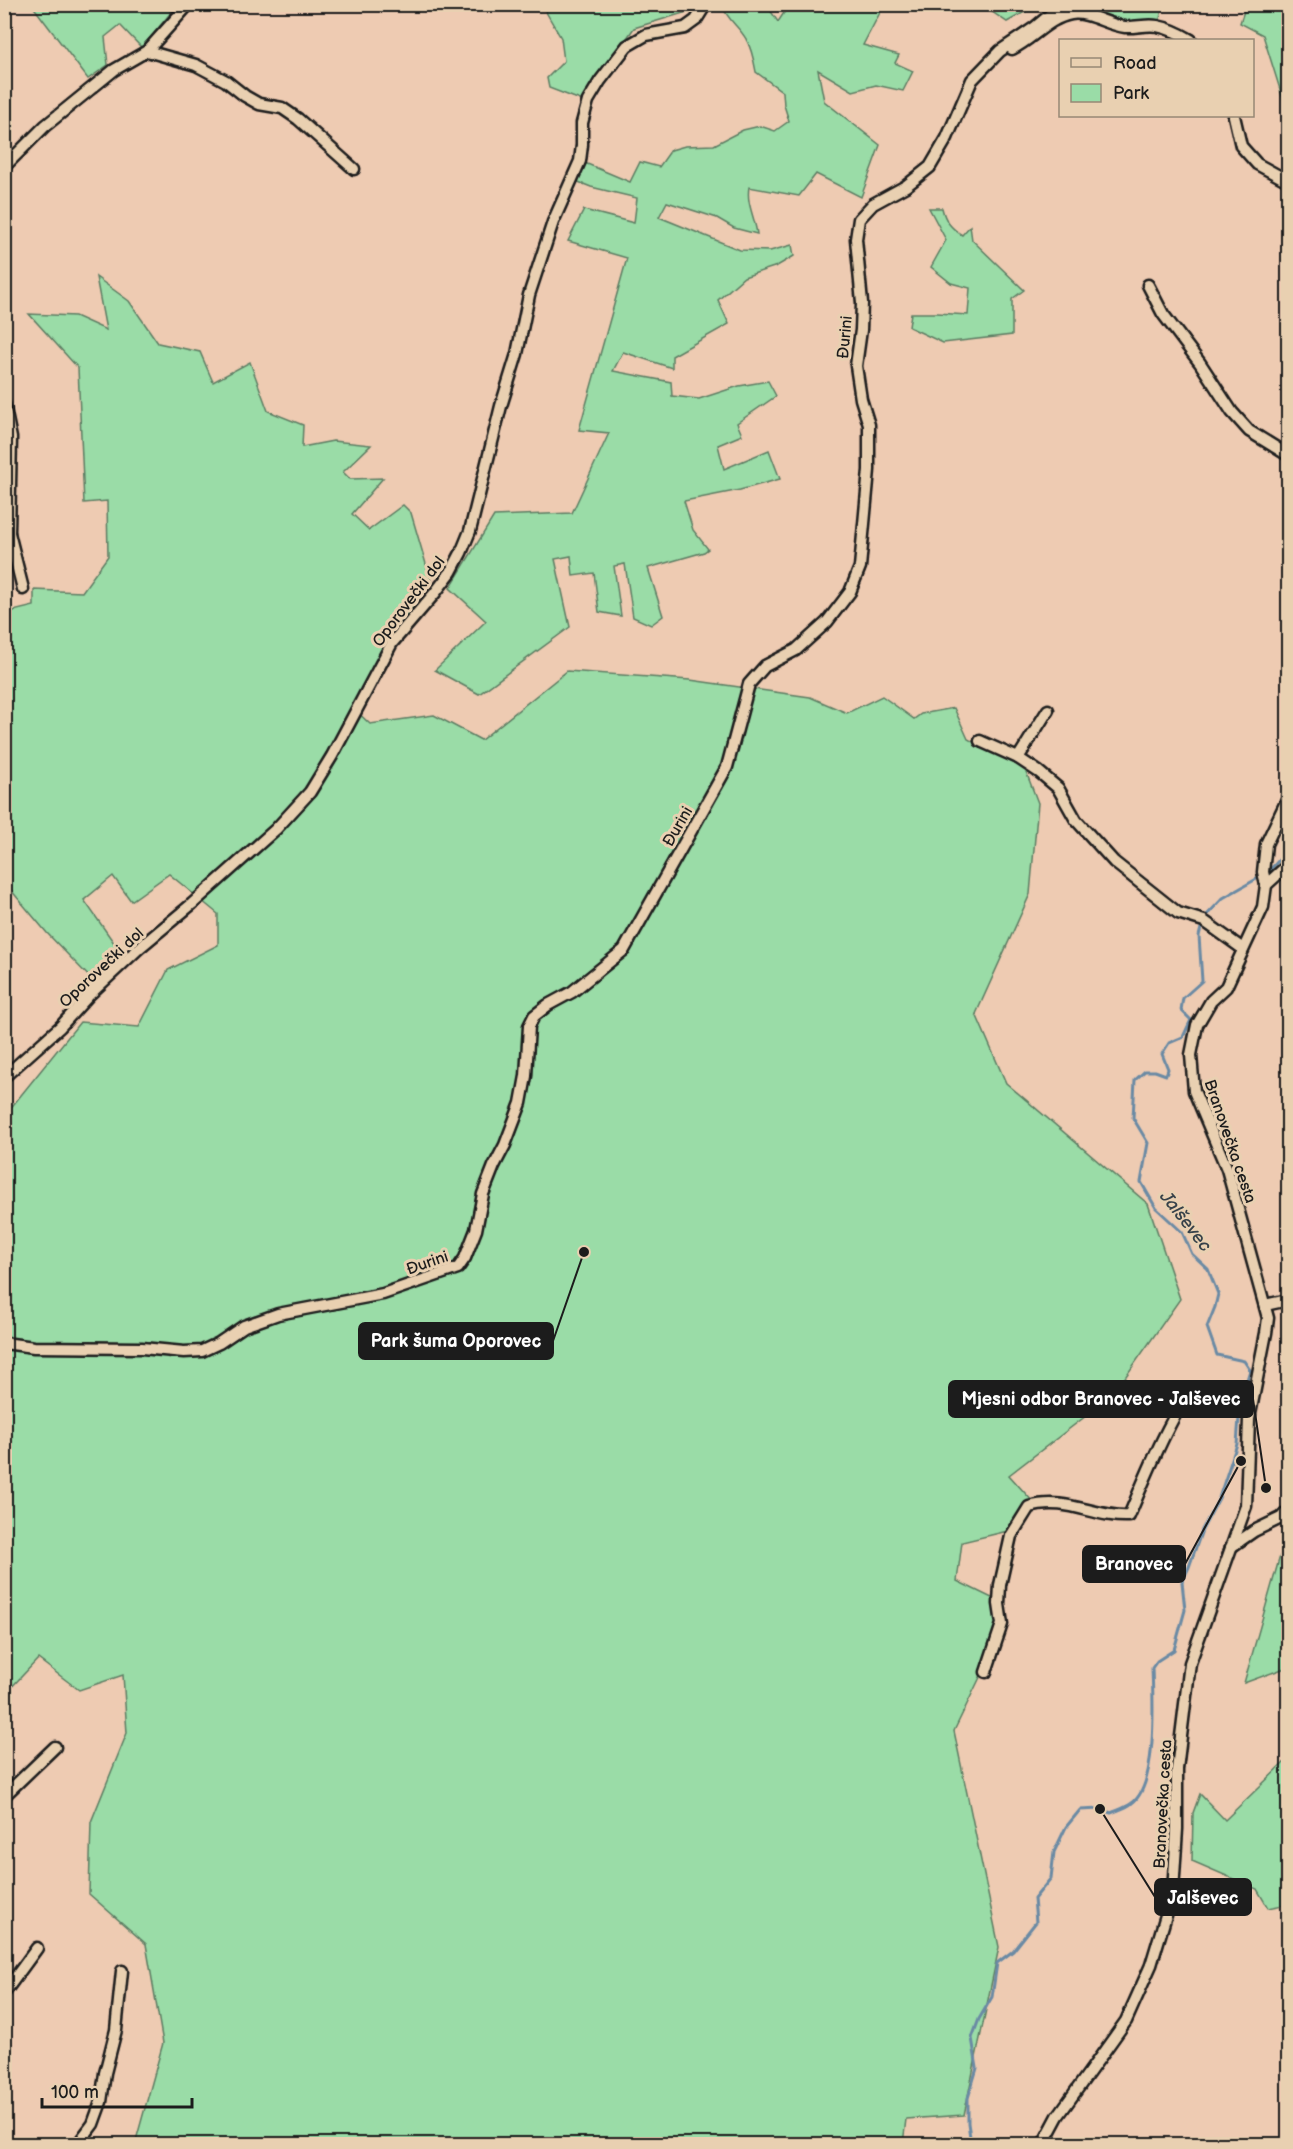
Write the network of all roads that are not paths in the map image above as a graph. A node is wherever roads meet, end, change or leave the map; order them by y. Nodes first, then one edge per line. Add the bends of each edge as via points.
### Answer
1 (189, 4) edge
2 (706, 4) edge
3 (1063, 4) edge
4 (1189, 39) edge
5 (147, 51) junction
6 (995, 56) junction
7 (1234, 117) edge
8 (4, 167) edge
9 (354, 169) dead end
10 (1288, 181) edge
11 (1148, 285) dead end
12 (4, 404) edge
13 (1288, 455) edge
14 (7, 534) edge
15 (23, 589) dead end
16 (1048, 710) dead end
17 (980, 741) dead end
18 (1018, 758) junction
19 (1288, 798) edge
20 (1288, 865) edge
21 (1265, 879) junction
22 (1244, 949) junction
23 (4, 1077) edge
24 (1288, 1300) edge
25 (1265, 1305) junction
26 (4, 1343) edge
27 (1252, 1402) junction
28 (1288, 1511) edge
29 (1231, 1547) junction
30 (986, 1672) dead end
31 (55, 1747) dead end
32 (4, 1796) edge
33 (37, 1948) dead end
34 (122, 1971) dead end
35 (4, 1993) edge
36 (78, 2145) edge
37 (1042, 2145) edge

1 - 5 street
2 - 23 street, Oporovečki dol via 696,20 685,28 646,35 627,46 588,101 582,123 580,161 553,222 529,295 470,531 451,573 392,643 310,792 276,829 138,949
3 - 6 street, Đurini
4 - 6 street via 1156,26 1124,27 1070,14 1049,22 1027,42
5 - 8 street via 114,70 62,112
5 - 9 street via 195,65 259,104 282,108
6 - 26 street, Đurini via 972,80 930,167 873,204 859,219 856,239 862,303 856,366 869,425 869,470 860,567 850,592 827,622 796,650 765,666 749,684 727,767 624,950 572,992 534,1016 529,1026 521,1103 483,1194 476,1230 458,1268 383,1294 278,1314 244,1326 202,1351
7 - 10 street via 1241,146 1257,164
11 - 13 street via 1163,314 1232,412 1249,431
12 - 14 street via 11,438
14 - 15 street
16 - 18 street
17 - 18 street
18 - 22 street via 1058,788 1076,819 1114,862 1178,913 1204,921
19 - 21 street, Branovečka cesta via 1266,843
20 - 21 street via 1280,875
21 - 22 street, Branovečka cesta via 1263,907
22 - 25 street, Branovečka cesta via 1226,987 1211,1001 1197,1025 1191,1055 1194,1091 1227,1169
24 - 25 street
25 - 27 street, Branovečka cesta via 1266,1333
27 - 29 street, Branovečka cesta via 1246,1506
27 - 30 street via 1221,1392 1190,1394 1170,1425 1129,1516 1056,1503 1029,1507 1011,1536 1000,1585 1002,1624
28 - 29 street
29 - 37 street, Branovečka cesta via 1190,1663 1177,1769 1173,1892 1151,1965 1126,2021 1058,2116
31 - 32 street
33 - 35 street
34 - 36 street via 116,2030 101,2102 93,2124

